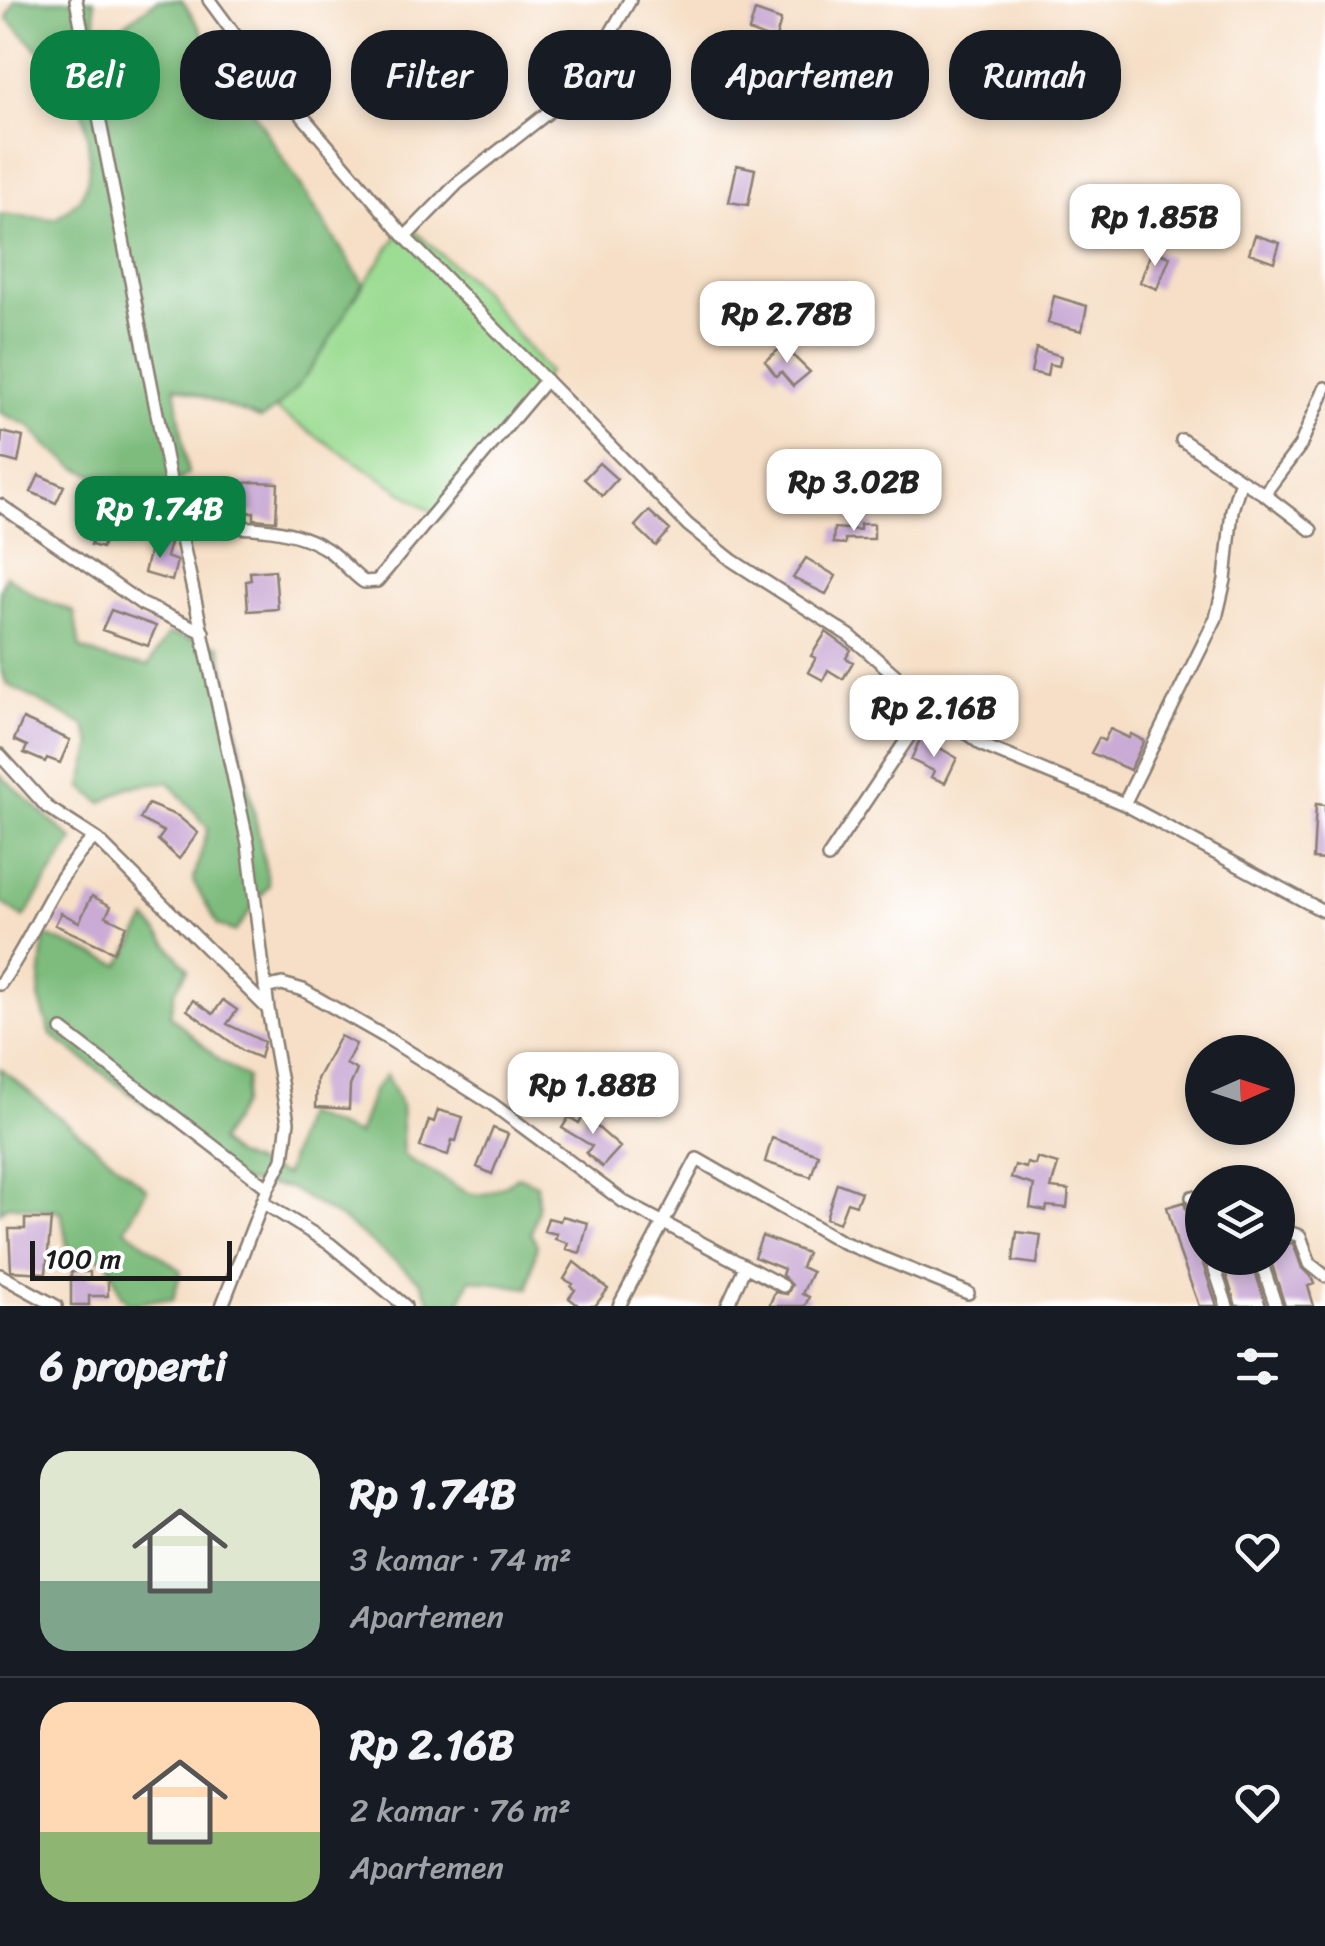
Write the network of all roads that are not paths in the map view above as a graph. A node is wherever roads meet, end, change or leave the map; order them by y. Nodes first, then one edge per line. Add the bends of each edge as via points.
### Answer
1 (76, 0) edge
2 (209, 0) edge
3 (630, 0) edge
4 (405, 237) junction
5 (546, 380) junction
6 (1325, 388) edge
7 (1182, 440) dead end
8 (1241, 480) junction
9 (1264, 494) junction
10 (0, 505) edge
11 (179, 526) junction
12 (1311, 530) dead end
13 (203, 632) junction
14 (930, 705) junction
15 (0, 755) edge
16 (1124, 804) junction
17 (94, 838) junction
18 (828, 857) dead end
19 (1325, 912) edge
20 (0, 984) edge
21 (265, 988) junction
22 (268, 1009) junction
23 (62, 1030) dead end
24 (268, 1188) junction
25 (262, 1202) junction
26 (662, 1224) junction
27 (1295, 1234) edge
28 (745, 1267) junction
29 (0, 1275) edge
30 (1216, 1275) edge
31 (1266, 1275) edge
32 (1325, 1276) edge
33 (783, 1286) dead end
34 (968, 1293) dead end
35 (56, 1306) edge
36 (222, 1306) edge
37 (405, 1306) edge
38 (618, 1306) edge
39 (726, 1306) edge
40 (1226, 1306) edge
41 (1276, 1306) edge

1 - 11 street
2 - 4 street
3 - 4 street via 569,96 458,182
4 - 5 street
5 - 11 street via 377,581 361,581 323,547 284,533
5 - 14 street via 702,538 850,636
6 - 9 street via 1300,446
7 - 8 street
8 - 9 street
8 - 16 street via 1216,618
9 - 12 street
10 - 13 street via 142,604
11 - 13 street
13 - 21 street via 248,844
14 - 16 street via 993,751
14 - 18 street
15 - 17 street via 47,807
16 - 19 street
17 - 20 street via 58,881
17 - 22 street
21 - 22 street
21 - 26 street via 303,990 386,1038
22 - 24 street via 288,1139
23 - 24 street
24 - 25 street
25 - 36 street
25 - 37 street via 330,1244
26 - 28 street
26 - 34 street via 697,1159 840,1241
26 - 38 street
27 - 32 street via 1310,1264
28 - 33 street
28 - 39 street
29 - 35 street
30 - 40 street
31 - 41 street

